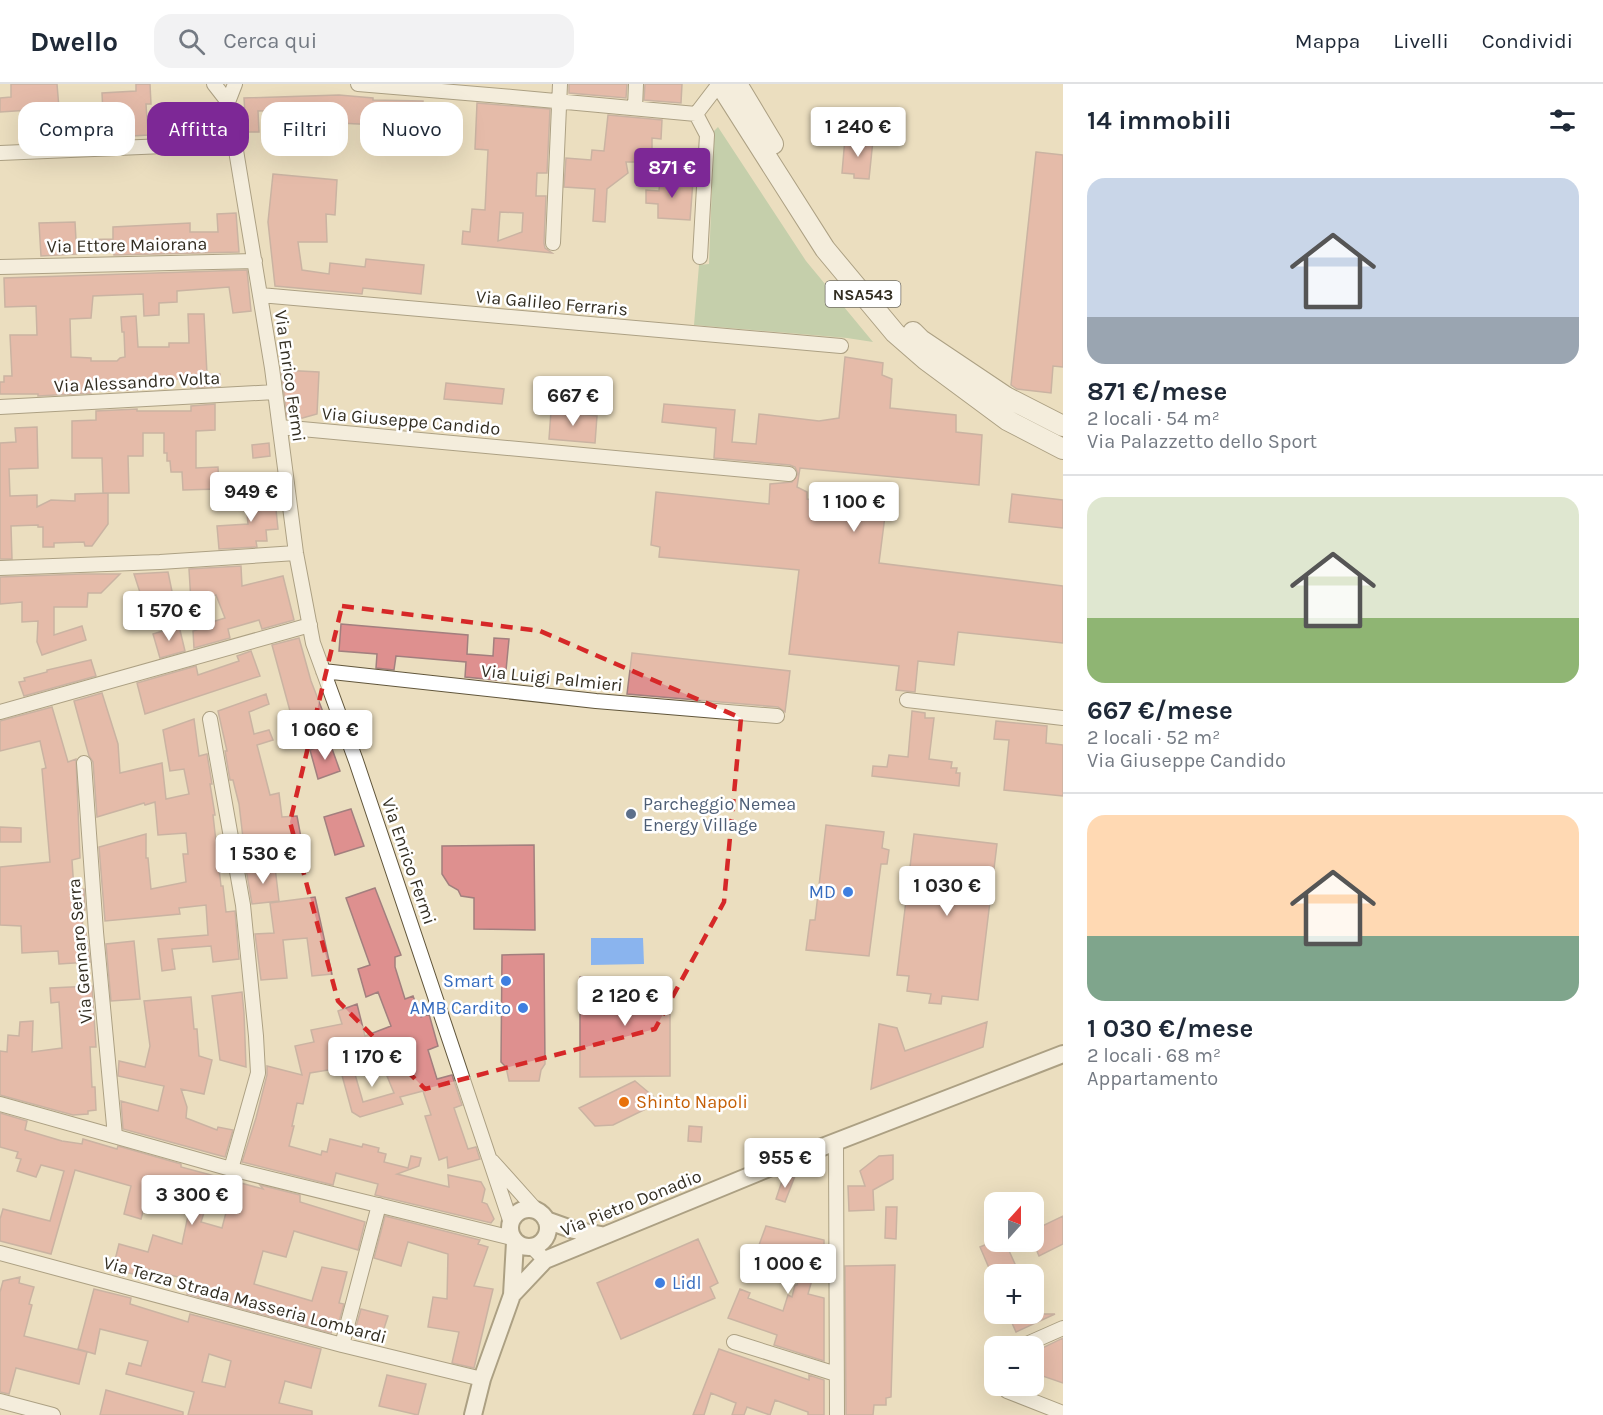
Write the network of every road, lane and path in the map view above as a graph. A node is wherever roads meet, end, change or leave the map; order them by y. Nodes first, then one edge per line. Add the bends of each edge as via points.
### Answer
1 (214, 84) edge
2 (235, 84) edge
3 (358, 84) edge
4 (560, 84) edge
5 (636, 84) edge
6 (719, 84) edge
7 (737, 84) edge
8 (228, 102) joint
9 (560, 102) junction
10 (635, 108) junction
11 (696, 114) junction
12 (147, 147) edge
13 (0, 153) edge
14 (237, 156) edge
15 (553, 243) dead end
16 (700, 257) dead end
17 (255, 261) junction
18 (0, 267) edge
19 (260, 295) junction
20 (841, 346) dead end
21 (275, 392) junction
22 (0, 407) edge
23 (1063, 426) edge
24 (280, 427) junction
25 (1063, 449) edge
26 (789, 474) dead end
27 (296, 553) junction
28 (0, 568) edge
29 (309, 625) junction
30 (323, 671) junction
31 (907, 700) dead end
32 (0, 712) edge
33 (777, 716) dead end
34 (210, 718) dead end
35 (1063, 718) edge
36 (84, 763) dead end
37 (1063, 1054) edge
38 (0, 1104) edge
39 (115, 1136) junction
40 (836, 1142) junction
41 (487, 1155) junction
42 (231, 1169) junction
43 (380, 1206) junction
44 (541, 1215) junction
45 (513, 1234) junction
46 (601, 1235) junction
47 (537, 1245) junction
48 (0, 1253) edge
49 (545, 1260) junction
50 (512, 1295) junction
51 (1063, 1328) edge
52 (1044, 1336) edge
53 (734, 1342) dead end
54 (342, 1345) junction
55 (836, 1374) junction
56 (482, 1379) junction
57 (1020, 1396) edge
58 (0, 1401) edge
59 (1063, 1413) edge
60 (53, 1415) edge
61 (472, 1415) edge
62 (837, 1415) edge

1 - 8 street, Via Enrico Fermi
2 - 8 street
3 - 9 street
4 - 9 street
5 - 10 street
6 - 11 street
6 - 25 highway, NSA543 via 825,249 895,333 1007,420
7 - 23 highway, NSA543 via 831,242 921,340 1006,397
9 - 10 street
9 - 15 street
10 - 11 street
11 - 16 street via 707,135
12 - 13 street
14 - 17 street, Via Enrico Fermi
17 - 18 street, Via Ettore Maiorana
17 - 19 street, Via Enrico Fermi
19 - 20 street, Via Galileo Ferraris
19 - 21 street, Via Enrico Fermi
21 - 22 street, Via Alessandro Volta
21 - 24 street, Via Enrico Fermi
24 - 26 street, Via Giuseppe Candido
24 - 27 street, Via Enrico Fermi
27 - 28 street
27 - 29 street, Via Enrico Fermi
29 - 30 street, Via Enrico Fermi
29 - 32 street
30 - 33 street, Via Luigi Palmieri
30 - 41 street, Via Enrico Fermi
31 - 35 street
34 - 42 street via 243,905 257,1045 258,1073
36 - 39 street, Via Gennaro Serra
37 - 40 main road, Via Pietro Donadio
38 - 39 street
39 - 42 street
40 - 46 main road, Via Pietro Donadio
40 - 55 street
41 - 44 street, Via Enrico Fermi
41 - 45 street, Via Enrico Fermi
42 - 43 street
43 - 45 street
43 - 54 street
44 - 45 main road via 520,1211
44 - 46 main road via 574,1230
44 - 47 main road via 548,1234
45 - 47 main road via 523,1247
45 - 50 main road
46 - 49 main road, Via Pietro Donadio
47 - 49 street
48 - 54 street, Via Terza Strada Masseria Lombardi
49 - 50 main road, Via Pietro Donadio
50 - 56 main road, Via Pietro Donadio
51 - 52 street
53 - 55 street
54 - 56 street, Via Terza Strada Masseria Lombardi
55 - 62 street
56 - 61 main road, Via Pietro Donadio
57 - 59 street
58 - 60 street

